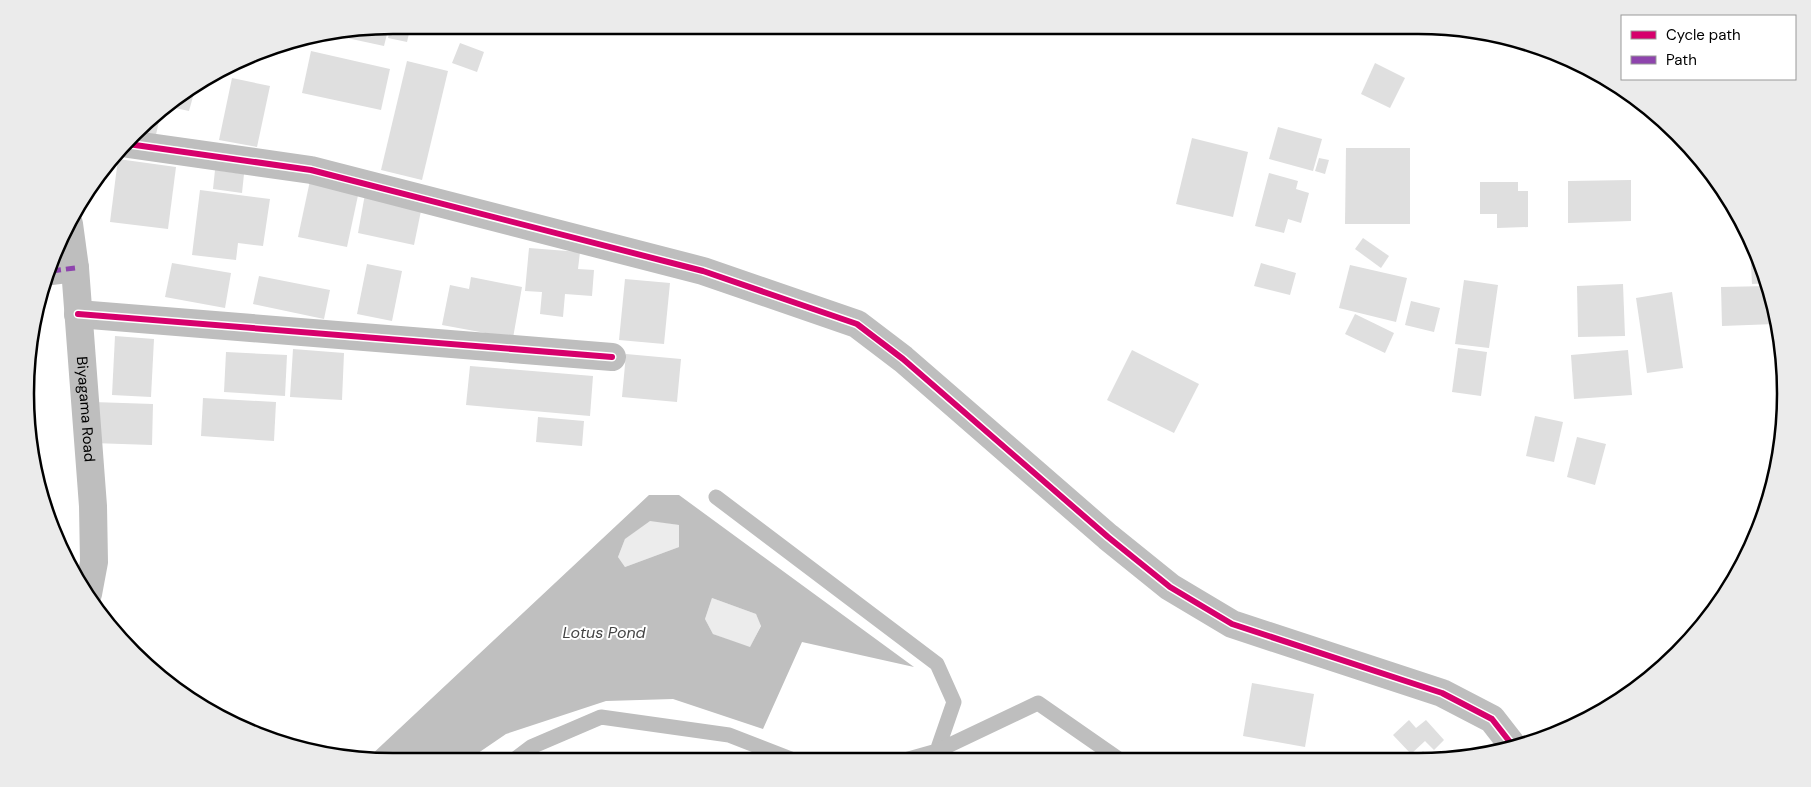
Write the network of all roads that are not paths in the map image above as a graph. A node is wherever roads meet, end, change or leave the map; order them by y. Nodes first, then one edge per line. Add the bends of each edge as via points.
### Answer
1 (134, 145) edge
2 (66, 244) edge
3 (63, 269) edge
4 (78, 314) junction
5 (612, 357) dead end
6 (716, 497) dead end
7 (90, 586) edge
8 (1509, 741) edge
9 (936, 751) junction
10 (523, 753) edge
11 (775, 753) edge
12 (929, 753) edge
13 (1110, 753) edge

1 - 8 street via 311,170 703,271 858,324 1170,587 1232,624 1442,693 1492,719
2 - 3 street, Biyagama Road
3 - 4 street, Biyagama Road
4 - 5 street
4 - 7 street, Biyagama Road via 93,506 94,562
6 - 9 lane via 937,664 954,702
9 - 12 lane
9 - 13 lane via 1038,703
10 - 11 lane via 601,717 728,735

